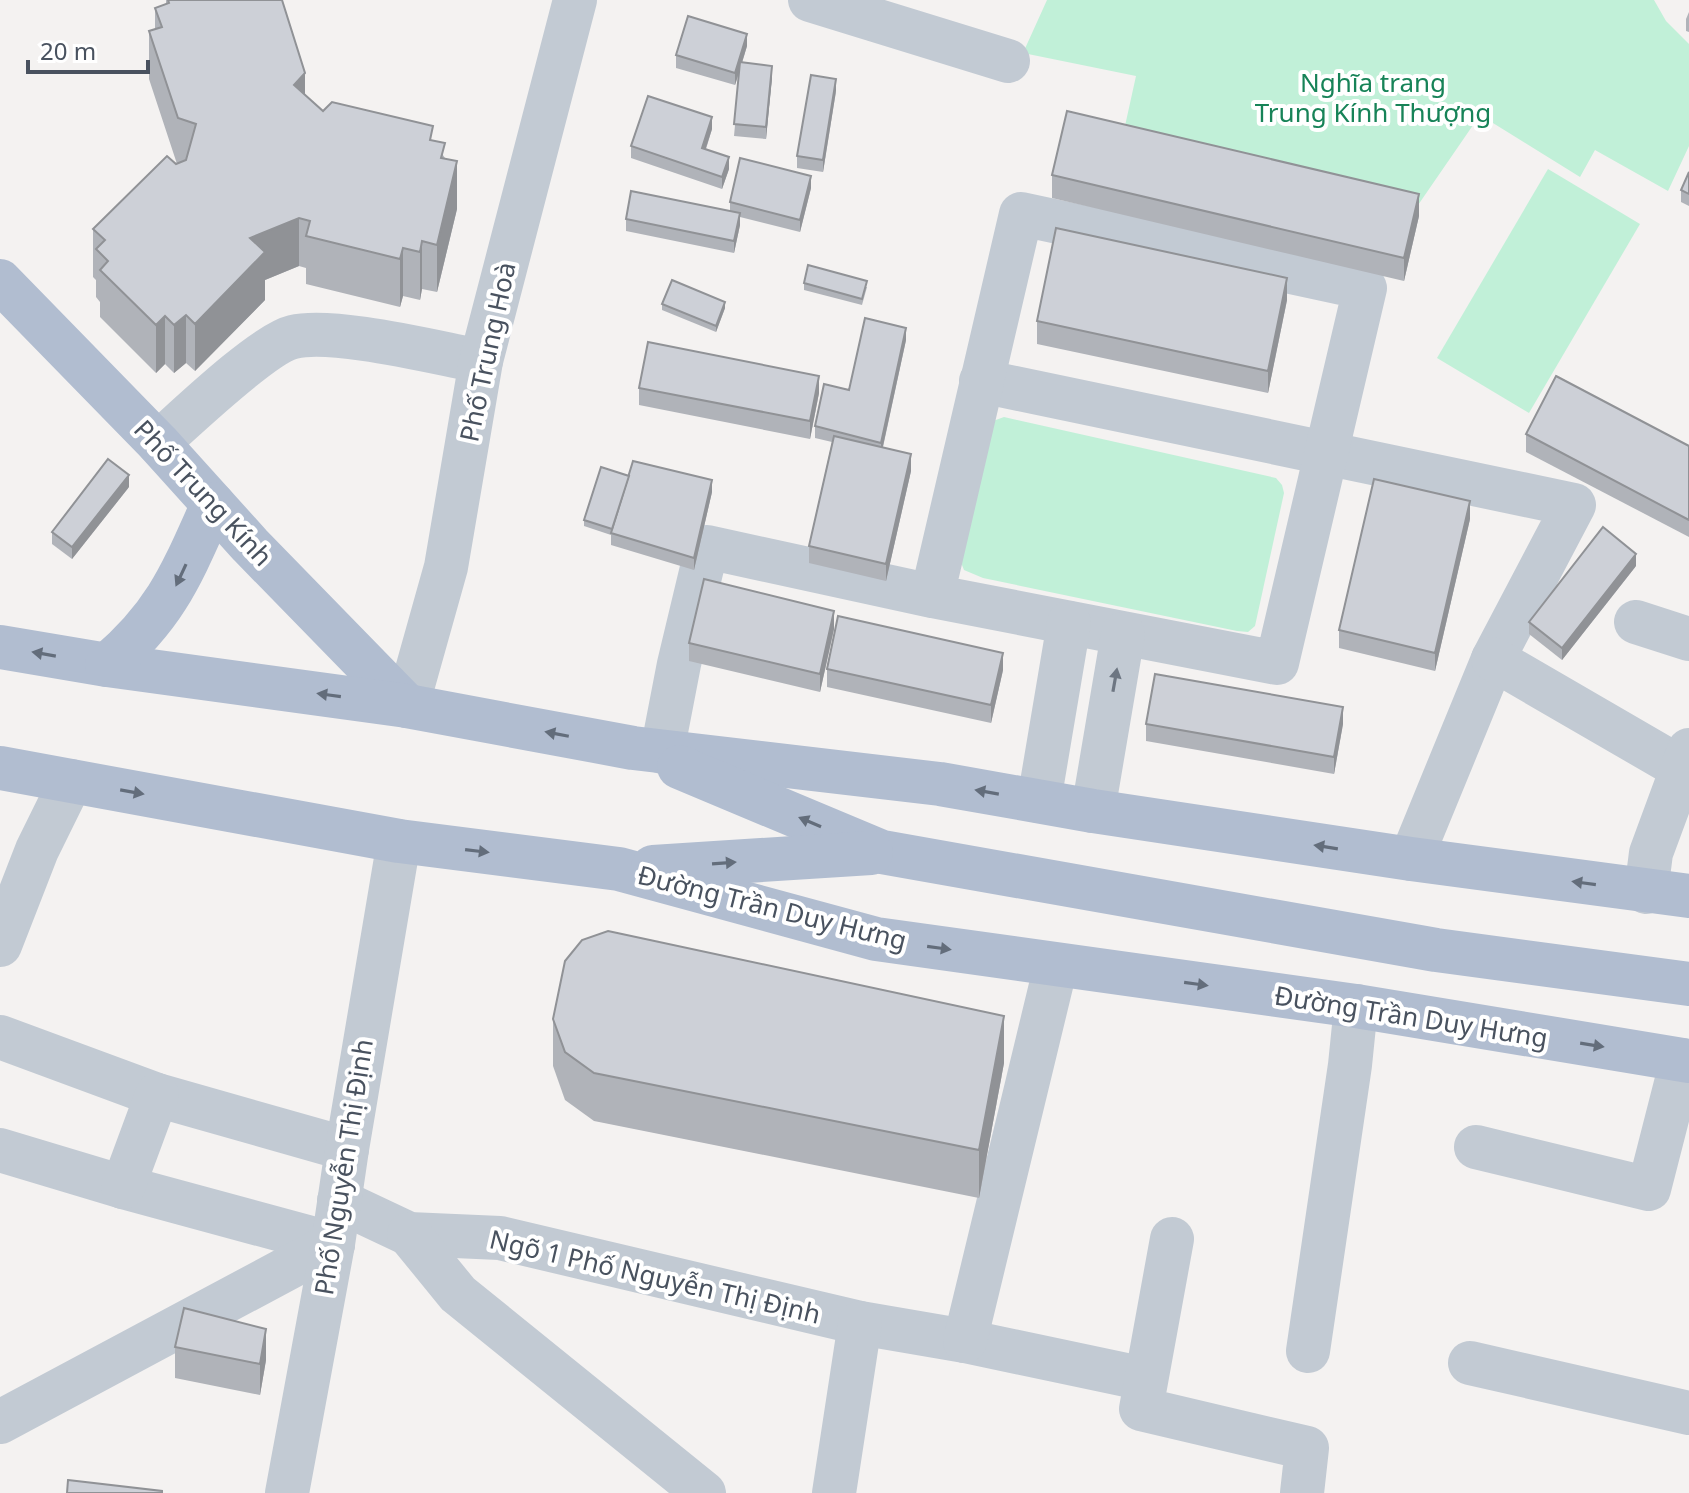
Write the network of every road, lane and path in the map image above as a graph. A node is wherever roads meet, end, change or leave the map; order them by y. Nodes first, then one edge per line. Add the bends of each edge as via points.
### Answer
1 (575, 0) edge
2 (810, 0) edge
3 (1008, 61) dead end
4 (0, 281) edge
5 (481, 361) junction
6 (981, 381) junction
7 (158, 443) junction
8 (1327, 454) junction
9 (213, 504) junction
10 (932, 596) junction
11 (1636, 622) dead end
12 (1069, 623) junction
13 (1123, 634) junction
14 (1689, 639) edge
15 (0, 647) edge
16 (1493, 659) junction
17 (107, 665) junction
18 (407, 706) junction
19 (647, 750) junction
20 (1686, 762) edge
21 (0, 768) edge
22 (71, 781) junction
23 (1039, 801) junction
24 (1093, 811) junction
25 (399, 841) junction
26 (882, 852) junction
27 (1411, 859) junction
28 (619, 869) junction
29 (1646, 892) junction
30 (1689, 896) edge
31 (0, 945) edge
32 (1056, 965) junction
33 (1689, 984) edge
34 (1356, 1006) junction
35 (0, 1037) edge
36 (1686, 1060) edge
37 (157, 1095) junction
38 (1476, 1147) dead end
39 (347, 1149) junction
40 (0, 1150) edge
41 (123, 1187) junction
42 (339, 1201) junction
43 (409, 1234) junction
44 (1172, 1239) dead end
45 (333, 1244) junction
46 (860, 1323) junction
47 (965, 1341) junction
48 (1308, 1351) dead end
49 (1470, 1363) dead end
50 (1145, 1379) junction
51 (1689, 1413) edge
52 (0, 1422) edge
53 (287, 1493) edge
54 (704, 1493) edge
55 (834, 1493) edge
56 (1302, 1493) edge

1 - 5 street, Phố Trung Hoà
2 - 3 street
4 - 7 main road, Phố Trung Kính
5 - 7 street via 346,337 292,337 237,375
5 - 18 street, Phố Trung Hoà via 446,567
6 - 8 street
6 - 8 street via 1021,214 1365,288
6 - 10 street
7 - 9 main road, Phố Trung Kính
8 - 13 street via 1277,663
8 - 16 street via 1574,505
9 -> 17 main road via 175,588 147,626
9 - 18 main road, Phố Trung Kính
10 - 12 street
10 - 19 street via 707,547 679,664
11 - 14 street
12 - 13 street
12 - 23 street
24 -> 13 street
17 -> 15 main road
16 - 20 street
16 - 27 street
18 -> 17 main road
19 -> 18 main road
23 -> 19 main road via 940,784
26 -> 19 main road
20 - 29 street via 1651,853
21 - 22 main road, Đường Trần Duy Hưng
22 -> 25 main road, Đường Trần Duy Hưng
22 - 31 street
23 - 24 main road
27 -> 24 main road
25 -> 28 main road, Đường Trần Duy Hưng
25 - 39 street, Phố Nguyễn Thị Định
28 -> 26 main road
26 - 33 main road via 1436,950
29 -> 27 main road
28 -> 32 main road, Đường Trần Duy Hưng via 876,939
29 - 30 main road
32 -> 34 main road, Đường Trần Duy Hưng
32 - 47 street
34 -> 36 main road, Đường Trần Duy Hưng
34 - 48 street
35 - 37 street
36 - 38 street via 1649,1189
37 - 39 street
37 - 41 street
39 - 42 street, Phố Nguyễn Thị Định
40 - 41 street
41 - 45 street
42 - 43 street
42 - 45 street, Phố Nguyễn Thị Định
43 - 46 street, Ngõ 1 Phố Nguyễn Thị Định via 500,1238
43 - 54 street via 458,1294
44 - 50 street
45 - 52 street
45 - 53 street, Phố Nguyễn Thị Định
46 - 47 street, Ngõ 1 Phố Nguyễn Thị Định
46 - 55 street
47 - 50 street, Ngõ 1 Phố Nguyễn Thị Định
49 - 51 street
50 - 56 street via 1141,1409 1307,1448

